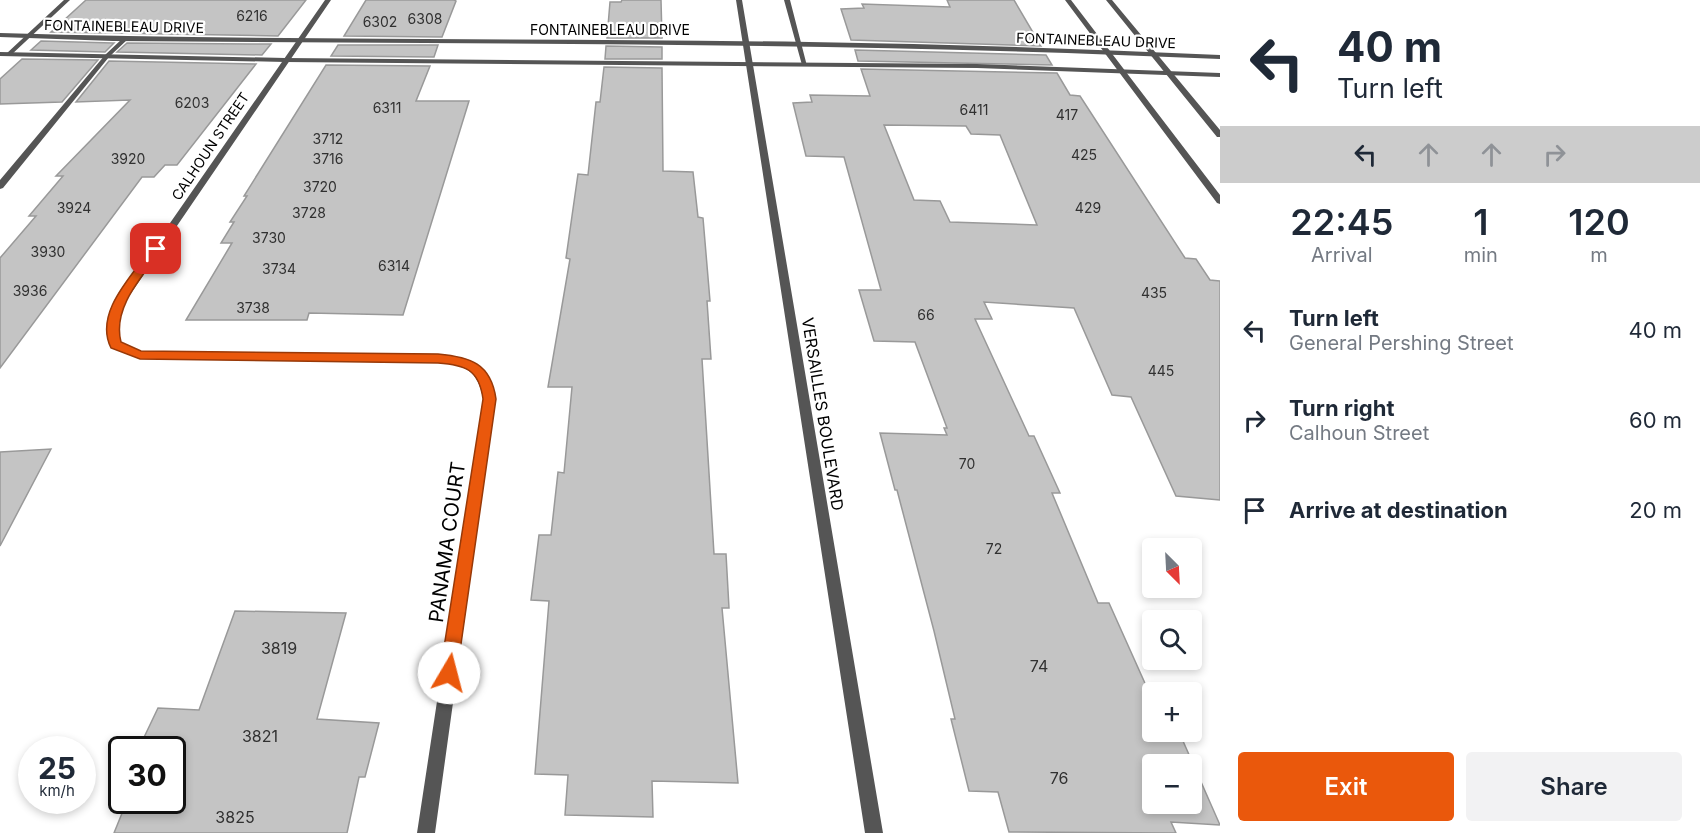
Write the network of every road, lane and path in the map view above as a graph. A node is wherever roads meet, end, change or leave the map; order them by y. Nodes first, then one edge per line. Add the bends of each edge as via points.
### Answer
1 (68, 0) edge
2 (328, 0) edge
3 (739, 0) edge
4 (787, 0) edge
5 (1068, 0) edge
6 (1109, 0) edge
7 (0, 35) edge
8 (30, 36) junction
9 (125, 39) junction
10 (300, 39) junction
11 (746, 42) junction
12 (799, 43) junction
13 (1105, 51) junction
14 (1152, 53) junction
15 (4, 54) edge
16 (107, 56) junction
17 (1220, 57) edge
18 (285, 60) junction
19 (749, 64) junction
20 (805, 65) junction
21 (1122, 71) junction
22 (1169, 73) junction
23 (1220, 75) edge
24 (1220, 135) edge
25 (0, 186) edge
26 (1220, 201) edge
27 (489, 399) joint
28 (426, 833) edge
29 (874, 833) edge

1 - 8 street
2 - 10 street, CALHOUN STREET
3 - 11 street, VERSAILLES BOULEVARD
4 - 12 street
5 - 13 street
6 - 14 street
7 - 8 street, FONTAINEBLEAU DRIVE
8 - 9 street, FONTAINEBLEAU DRIVE
8 - 15 street
9 - 10 street, FONTAINEBLEAU DRIVE
9 - 16 street
10 - 11 street, FONTAINEBLEAU DRIVE
10 - 18 street, CALHOUN STREET
11 - 12 street, FONTAINEBLEAU DRIVE
11 - 19 street, VERSAILLES BOULEVARD
12 - 13 street, FONTAINEBLEAU DRIVE
12 - 20 street
13 - 14 street, FONTAINEBLEAU DRIVE
13 - 21 street
14 - 17 street, FONTAINEBLEAU DRIVE
14 - 22 street
15 - 16 street, FONTAINEBLEAU DRIVE
16 - 18 street, FONTAINEBLEAU DRIVE
16 - 25 street
18 - 19 street, FONTAINEBLEAU DRIVE
18 - 27 street, CALHOUN STREET via 116,308 112,330 116,345 140,355 462,361 487,382
19 - 20 street, FONTAINEBLEAU DRIVE
19 - 29 street, VERSAILLES BOULEVARD
20 - 21 street, FONTAINEBLEAU DRIVE
21 - 22 street, FONTAINEBLEAU DRIVE
21 - 26 street
22 - 23 street, FONTAINEBLEAU DRIVE
22 - 24 street
27 - 28 street, PANAMA COURT

